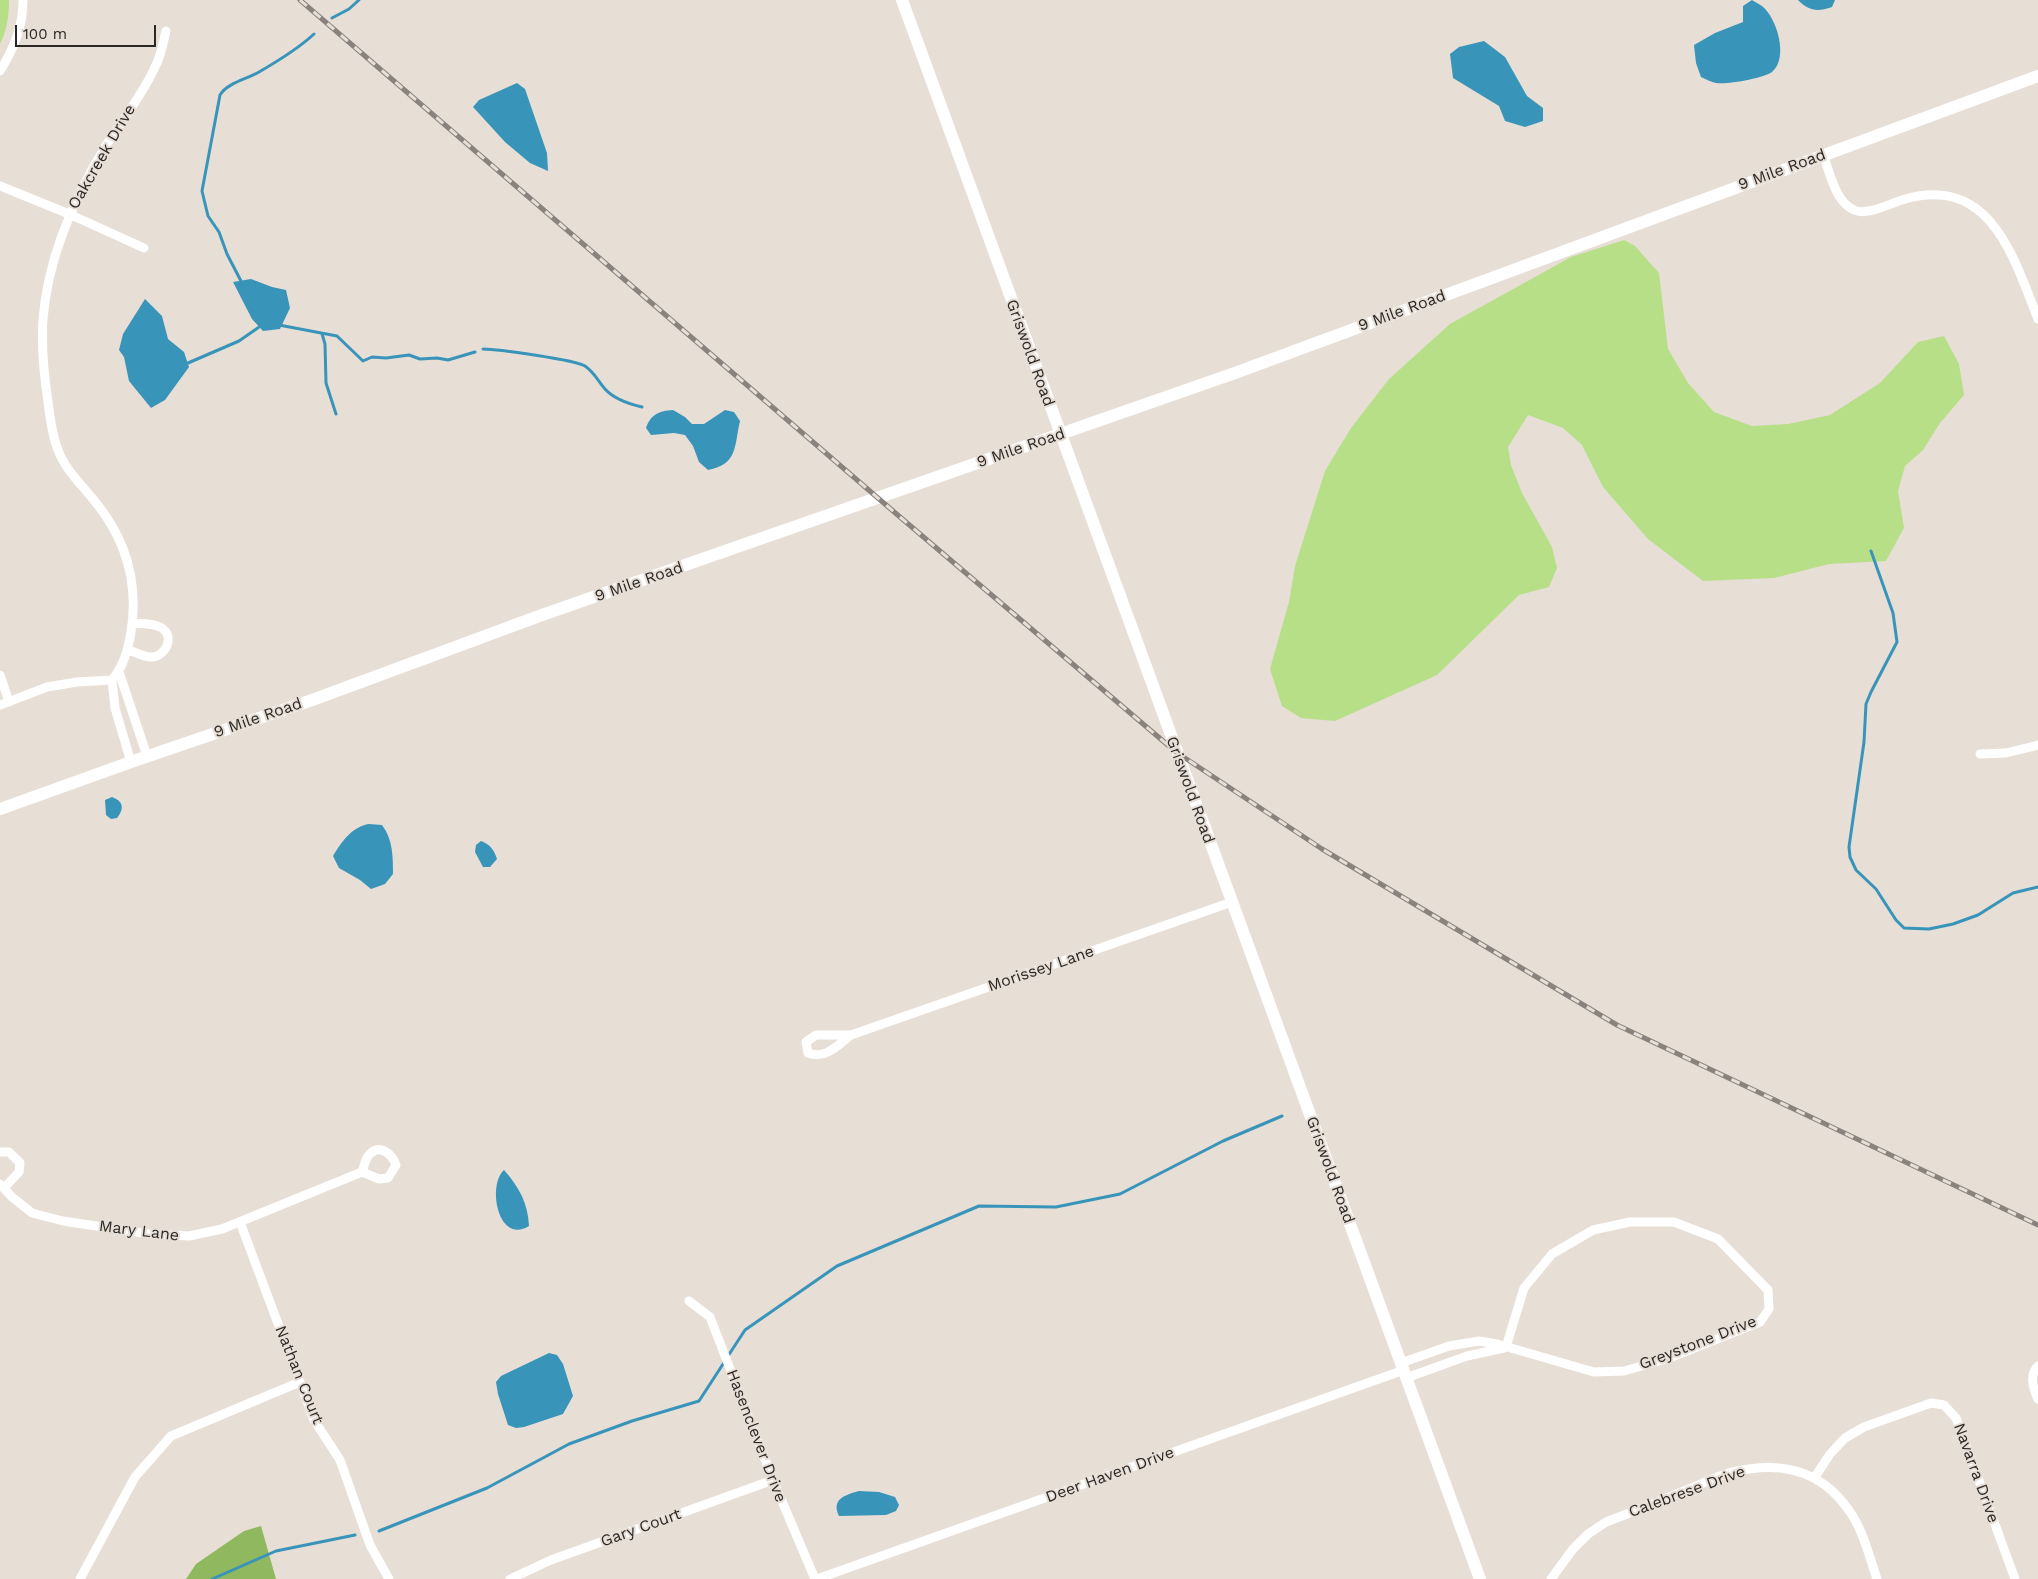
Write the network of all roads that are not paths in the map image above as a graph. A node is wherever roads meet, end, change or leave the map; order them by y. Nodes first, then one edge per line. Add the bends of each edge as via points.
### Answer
1 (23, 0) edge
2 (902, 0) edge
3 (166, 31) dead end
4 (0, 71) edge
5 (2038, 76) edge
6 (1823, 155) junction
7 (0, 186) edge
8 (69, 214) junction
9 (144, 248) dead end
10 (2038, 319) edge
11 (1060, 435) junction
12 (133, 623) junction
13 (128, 650) junction
14 (119, 672) junction
15 (0, 675) edge
16 (112, 680) junction
17 (9, 702) junction
18 (0, 705) edge
19 (2038, 745) edge
20 (1980, 754) dead end
21 (147, 756) junction
22 (131, 762) junction
23 (0, 809) edge
24 (1232, 902) junction
25 (851, 1035) dead end
26 (0, 1152) edge
27 (362, 1172) dead end
28 (2, 1186) edge
29 (240, 1222) junction
30 (689, 1301) dead end
31 (1506, 1347) junction
32 (2038, 1366) edge
33 (1404, 1371) junction
34 (2035, 1380) edge
35 (300, 1382) junction
36 (2038, 1399) edge
37 (1815, 1477) junction
38 (772, 1480) junction
39 (80, 1579) edge
40 (389, 1579) edge
41 (510, 1579) edge
42 (816, 1579) edge
43 (1480, 1579) edge
44 (1551, 1579) edge
45 (1877, 1579) edge
46 (2015, 1579) edge

1 - 4 street via 18,38
2 - 11 street, Griswold Road
3 - 8 street, Oakcreek Drive via 154,70 92,169
5 - 6 street, 9 Mile Road
6 - 10 street via 1838,193 1852,210 1865,212 1930,195 1945,195 1976,208 1989,218 2008,246
6 - 11 street, 9 Mile Road
7 - 8 street
8 - 9 street
8 - 12 street, Oakcreek Drive via 50,275 43,320 44,373 51,425 63,461 115,528 122,544 132,577
11 - 21 street, 9 Mile Road
11 - 24 street, Griswold Road
12 - 13 street, Oakcreek Drive
12 - 13 street via 161,628 167,635 168,645 164,652 149,657
13 - 14 street, Oakcreek Drive
14 - 16 street, Oakcreek Drive
14 - 21 street
15 - 17 street
16 - 17 street via 48,687
16 - 22 street via 115,708
17 - 18 street
19 - 20 street via 2006,753
21 - 22 street, 9 Mile Road
22 - 23 street, 9 Mile Road
24 - 25 street, Morissey Lane
24 - 33 street, Griswold Road
26 - 28 street, Mary Lane via 9,1152 20,1163 19,1172
27 - 29 street, Mary Lane
28 - 29 street, Mary Lane via 32,1213 63,1221 149,1234 189,1236
29 - 35 street, Nathan Court
30 - 38 street, Hasenclever Drive via 710,1317
31 - 31 street, Greystone Drive via 1524,1288 1552,1254 1593,1230 1630,1222 1674,1222 1718,1239 1768,1290 1769,1310 1760,1322 1669,1358 1624,1371 1594,1372
31 - 33 street, Greystone Drive
31 - 33 street, Greystone Drive via 1479,1341 1459,1343
32 - 34 street via 2035,1368
33 - 42 street, Deer Haven Drive
33 - 43 street, Griswold Road
34 - 36 street
35 - 39 street via 170,1436 135,1477
35 - 40 street, Nathan Court via 314,1420 340,1460 370,1545
37 - 44 street, Calebrese Drive via 1779,1468 1759,1467 1732,1472 1606,1522 1588,1534
37 - 45 street, Calebrese Drive via 1848,1508 1858,1525
37 - 46 street, Navarra Drive via 1845,1438 1864,1427 1931,1403 1944,1405 1956,1418
38 - 41 street, Gary Court via 551,1560
38 - 42 street, Hasenclever Drive

